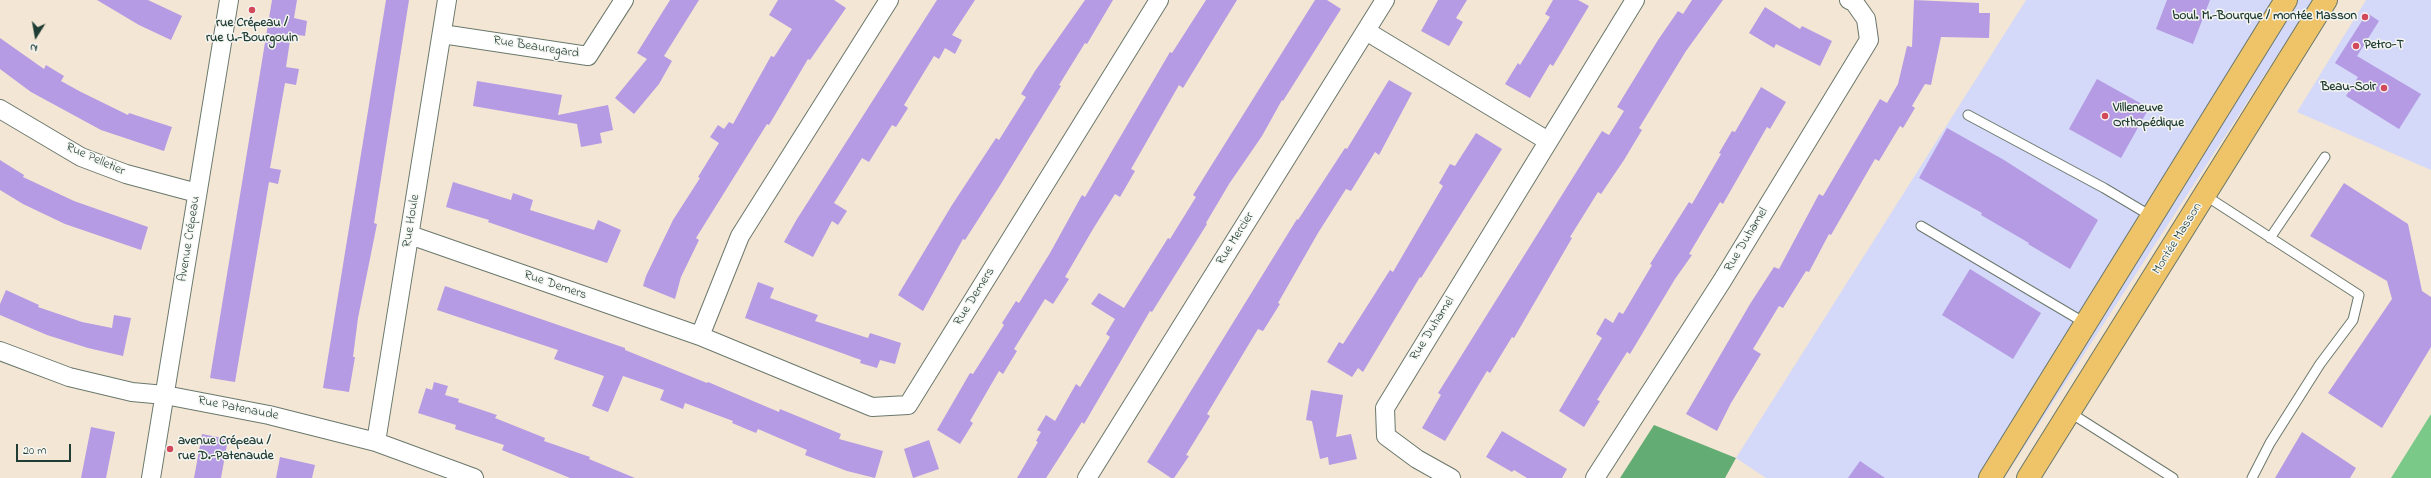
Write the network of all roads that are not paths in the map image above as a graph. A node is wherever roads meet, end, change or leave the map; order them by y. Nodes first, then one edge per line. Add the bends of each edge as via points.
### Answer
1 (229, 0) edge
2 (447, 0) edge
3 (624, 0) edge
4 (889, 0) edge
5 (1159, 0) edge
6 (1385, 0) edge
7 (1635, 0) edge
8 (1849, 0) edge
9 (2286, 0) edge
10 (2326, 0) edge
11 (1366, 31) junction
12 (442, 34) junction
13 (0, 109) edge
14 (1968, 115) dead end
15 (1548, 141) junction
16 (2325, 157) dead end
17 (197, 193) junction
18 (2206, 196) junction
19 (2151, 216) junction
20 (1921, 226) dead end
21 (410, 236) junction
22 (2270, 238) junction
23 (2085, 323) junction
24 (700, 336) junction
25 (0, 351) edge
26 (165, 395) junction
27 (2069, 412) junction
28 (376, 442) junction
29 (151, 478) edge
30 (474, 478) edge
31 (1087, 478) edge
32 (1451, 478) edge
33 (1595, 478) edge
34 (1990, 478) edge
35 (2028, 478) edge
36 (2173, 478) edge
37 (2252, 478) edge

1 - 17 street, Avenue Crépeau
2 - 12 street, Rue Houle
3 - 12 street, Rue Beauregard via 588,56
4 - 24 street via 740,236
5 - 24 street, Rue Demers via 908,405 872,407
6 - 11 street, Rue Mercier
7 - 15 street, Rue Duhamel
8 - 33 street, Rue Duhamel via 1854,2 1866,19 1869,40 1722,281
9 - 19 main road
10 - 18 main road, Montée Masson
11 - 15 street
11 - 31 street, Rue Mercier
12 - 21 street, Rue Houle
13 - 17 street, Rue Pelletier via 81,157 126,174
14 - 19 lane
15 - 32 street, Rue Duhamel via 1385,408 1386,436 1417,459
16 - 22 lane
17 - 26 street, Avenue Crépeau
18 - 22 lane
18 - 27 main road, Montée Masson
19 - 23 main road
20 - 23 lane
21 - 24 street, Rue Demers
21 - 28 street, Rue Houle
22 - 37 lane via 2359,295 2353,320 2320,364 2270,443
23 - 34 main road
25 - 26 street, Rue Patenaude via 68,376 132,392
26 - 28 street, Rue Patenaude via 269,414
26 - 29 street, Avenue Crépeau
27 - 35 main road, Montée Masson
27 - 36 lane
28 - 30 street, Rue Patenaude

